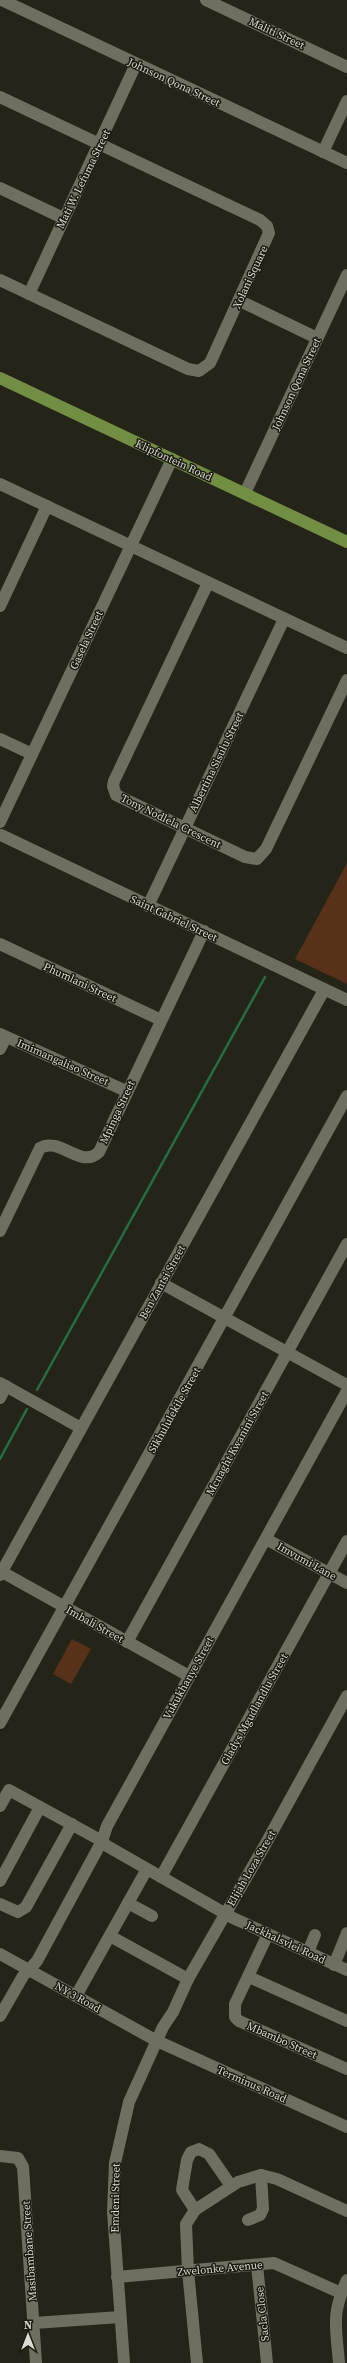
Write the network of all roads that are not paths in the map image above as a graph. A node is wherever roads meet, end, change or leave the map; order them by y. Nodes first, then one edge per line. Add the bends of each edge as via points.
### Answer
1 (2, 0) edge
2 (206, 0) edge
3 (136, 64) junction
4 (347, 67) edge
5 (0, 96) edge
6 (347, 101) edge
7 (100, 144) junction
8 (323, 152) junction
9 (347, 163) edge
10 (0, 188) edge
11 (63, 218) junction
12 (347, 275) edge
13 (0, 280) edge
14 (29, 294) junction
15 (240, 301) junction
16 (317, 338) junction
17 (0, 378) edge
18 (172, 459) junction
19 (0, 484) edge
20 (245, 493) junction
21 (47, 506) junction
22 (347, 542) edge
23 (131, 546) junction
24 (208, 583) junction
25 (0, 606) edge
26 (284, 619) junction
27 (347, 648) edge
28 (347, 680) edge
29 (0, 739) edge
30 (32, 754) junction
31 (0, 822) edge
32 (185, 827) junction
33 (0, 833) edge
34 (148, 906) junction
35 (204, 931) junction
36 (0, 944) edge
37 (324, 990) junction
38 (347, 1000) edge
39 (161, 1020) junction
40 (3, 1035) edge
41 (0, 1049) edge
42 (126, 1091) junction
43 (347, 1096) edge
44 (0, 1231) edge
45 (347, 1244) edge
46 (162, 1283) junction
47 (225, 1317) junction
48 (288, 1351) junction
49 (3, 1384) edge
50 (347, 1385) edge
51 (347, 1391) edge
52 (0, 1398) edge
53 (81, 1428) junction
54 (266, 1539) junction
55 (347, 1541) edge
56 (329, 1573) junction
57 (1, 1574) edge
58 (347, 1583) edge
59 (65, 1607) junction
60 (127, 1642) junction
61 (189, 1676) junction
62 (347, 1696) edge
63 (0, 1724) edge
64 (0, 1806) edge
65 (40, 1807) junction
66 (72, 1824) junction
67 (102, 1841) junction
68 (147, 1869) junction
69 (161, 1877) junction
70 (0, 1881) edge
71 (128, 1903) junction
72 (0, 1904) edge
73 (226, 1913) junction
74 (152, 1916) dead end
75 (347, 1932) edge
76 (268, 1934) junction
77 (315, 1935) dead end
78 (110, 1936) junction
79 (308, 1952) junction
80 (0, 1954) edge
81 (334, 1965) junction
82 (30, 1970) junction
83 (347, 1970) edge
84 (249, 1977) junction
85 (188, 1979) junction
86 (76, 1996) junction
87 (0, 2016) edge
88 (347, 2022) edge
89 (157, 2041) junction
90 (347, 2069) edge
91 (347, 2128) edge
92 (0, 2156) edge
93 (261, 2175) junction
94 (231, 2186) junction
95 (195, 2210) junction
96 (347, 2211) edge
97 (248, 2220) dead end
98 (257, 2265) junction
99 (188, 2271) junction
100 (117, 2277) junction
101 (347, 2280) edge
102 (341, 2293) junction
103 (120, 2317) junction
104 (34, 2323) junction
105 (342, 2361) edge
106 (36, 2363) edge
107 (124, 2363) edge
108 (197, 2363) edge
109 (267, 2363) edge

1 - 3 street, Johnson Qona Street
2 - 4 street, Maliti Street
3 - 7 street, Mati W. Lefuma Street
3 - 8 street, Johnson Qona Street
5 - 7 street, Xolani Square
6 - 8 street
7 - 11 street, Mati W. Lefuma Street
7 - 15 street, Xolani Square via 260,220 267,226 268,239
8 - 9 street, Johnson Qona Street
10 - 11 street
11 - 14 street, Mati W. Lefuma Street
12 - 16 street, Johnson Qona Street
13 - 14 street, Xolani Square
14 - 15 street, Xolani Square via 195,371 209,365
15 - 16 street
16 - 20 street, Johnson Qona Street
17 - 18 main road, Klipfontein Road
18 - 20 main road, Klipfontein Road
18 - 23 street, Gasela Street
19 - 21 street
20 - 22 main road, Klipfontein Road
21 - 23 street
21 - 25 street
23 - 24 street
23 - 30 street, Gasela Street
24 - 26 street
24 - 32 street, Tony Nodlela Crescent via 113,786 116,795
26 - 27 street
26 - 32 street, Albertina Sisulu Street
28 - 32 street, Tony Nodlela Crescent via 266,849 257,859 245,857
29 - 30 street
30 - 31 street, Gasela Street
32 - 34 street, Albertina Sisulu Street
33 - 34 street, Saint Gabriel Street
34 - 35 street, Saint Gabriel Street
35 - 37 street, Saint Gabriel Street
35 - 39 street, Mpinga Street
36 - 39 street, Phumlani Street
37 - 38 street, Saint Gabriel Street
37 - 46 street, Ben Zantsi Street
39 - 42 street, Mpinga Street
40 - 41 street
40 - 42 street, Imimangaliso Street
42 - 44 street, Mpinga Street via 104,1142 95,1155 90,1158 80,1157 54,1145 40,1148
43 - 47 street, Sikhululekile Street
45 - 48 street, Mcnaght Kwanini Street
46 - 47 street
46 - 53 street, Ben Zantsi Street
47 - 48 street
47 - 59 street, Sikhululekile Street
48 - 50 street
48 - 60 street, Mcnaght Kwanini Street
49 - 52 street
49 - 53 street
51 - 54 street, Vukukhanye Street
53 - 57 street, Ben Zantsi Street
54 - 56 street, Imvumi Lane
54 - 61 street, Vukukhanye Street
55 - 56 street, Gladys Mgudlandlu Street
56 - 58 street, Imvumi Lane
56 - 69 street, Gladys Mgudlandlu Street
57 - 59 street, Imbali Street
59 - 60 street, Imbali Street
59 - 63 street, Sikhululekile Street
60 - 61 street, Imbali Street
61 - 67 street, Vukukhanye Street via 107,1826
62 - 73 street, Elijah Loza Street
64 - 65 street via 9,1790
65 - 66 street
65 - 70 street
66 - 67 street
66 - 72 street via 26,1906 18,1912
67 - 68 street
67 - 82 street, Vukukhanye Street
68 - 69 street
68 - 71 street
69 - 73 street
71 - 74 street
71 - 78 street
73 - 76 street, Jackhalsvlei Road
73 - 85 street, Elijah Loza Street
75 - 81 street
76 - 79 street, Jackhalsvlei Road
76 - 84 street, Mbambo Street
77 - 79 street
78 - 85 street
78 - 86 street
79 - 81 street, Jackhalsvlei Road
80 - 82 street, NY 3 Road
81 - 83 street, Jackhalsvlei Road
82 - 86 street, NY 3 Road
82 - 87 street, Vukukhanye Street via 23,1976
84 - 88 street
84 - 90 street, Mbambo Street via 235,2004 235,2017
85 - 89 street, Elijah Loza Street
86 - 89 street, NY 3 Road
89 - 91 street, Terminus Road
89 - 100 street, Emdeni Street via 129,2102 118,2143 113,2212
92 - 104 street, Masibambane Street via 18,2158 23,2167
93 - 94 street via 247,2177
93 - 96 street via 277,2179
93 - 97 street via 263,2209 260,2215
94 - 95 street
94 - 95 street via 209,2154 199,2149 191,2152 186,2160 182,2190
95 - 99 street via 186,2224
98 - 99 street, Zwelonke Avenue
98 - 102 street, Zwelonke Avenue via 277,2264
98 - 109 street, Sacla Close
99 - 100 street, Zwelonke Avenue
99 - 108 street
100 - 103 street, Emdeni Street
101 - 102 street
102 - 105 street via 335,2320
103 - 104 street
103 - 107 street, Emdeni Street
104 - 106 street, Masibambane Street

